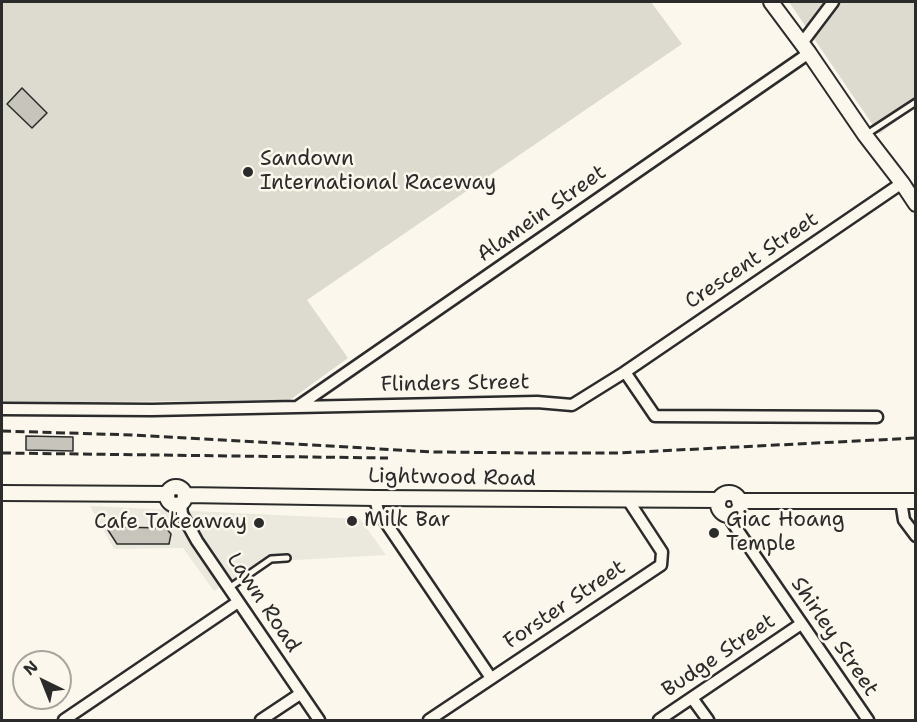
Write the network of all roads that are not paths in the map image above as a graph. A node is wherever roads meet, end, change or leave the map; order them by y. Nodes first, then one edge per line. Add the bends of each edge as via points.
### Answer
1 (771, 2) edge
2 (833, 2) edge
3 (806, 48) junction
4 (915, 102) edge
5 (866, 135) junction
6 (902, 183) junction
7 (915, 204) edge
8 (625, 372) junction
9 (297, 407) junction
10 (2, 410) edge
11 (877, 417) dead end
12 (2, 493) edge
13 (375, 498) junction
14 (183, 500) junction
15 (628, 500) junction
16 (719, 500) junction
17 (739, 501) junction
18 (901, 501) junction
19 (915, 501) edge
20 (729, 515) junction
21 (915, 536) edge
22 (287, 558) dead end
23 (229, 588) junction
24 (238, 602) junction
25 (801, 624) junction
26 (491, 678) junction
27 (300, 694) junction
28 (692, 698) junction
29 (64, 720) edge
30 (261, 720) edge
31 (319, 720) edge
32 (429, 720) edge
33 (659, 720) edge
34 (708, 720) edge
35 (868, 720) edge

1 - 3 main road
2 - 3 street, Alamein Street
3 - 5 main road
3 - 9 street, Alamein Street
4 - 5 lane
5 - 6 main road
6 - 7 main road
6 - 8 street, Crescent Street
8 - 9 street, Flinders Street via 572,405 537,402
8 - 11 street via 656,416
9 - 10 street, Flinders Street
12 - 14 main road via 167,494 172,505
13 - 14 main road, Lightwood Road
13 - 15 main road, Lightwood Road
13 - 26 street via 378,511
14 - 23 street, Lawn Road via 182,514
15 - 16 main road, Lightwood Road
15 - 26 street, Forster Street via 662,552 661,565
16 - 17 main road via 727,494
16 - 20 main road via 720,510
17 - 18 main road
17 - 20 main road via 738,511
18 - 19 main road
18 - 21 street via 904,520
20 - 25 street, Shirley Street
22 - 23 lane via 271,559
23 - 24 street, Lawn Road
24 - 27 street, Lawn Road
24 - 29 street
25 - 28 street, Budge Street
25 - 35 street, Shirley Street
26 - 32 street, Forster Street
27 - 30 street
27 - 31 street, Lawn Road
28 - 33 street, Budge Street
28 - 34 street

